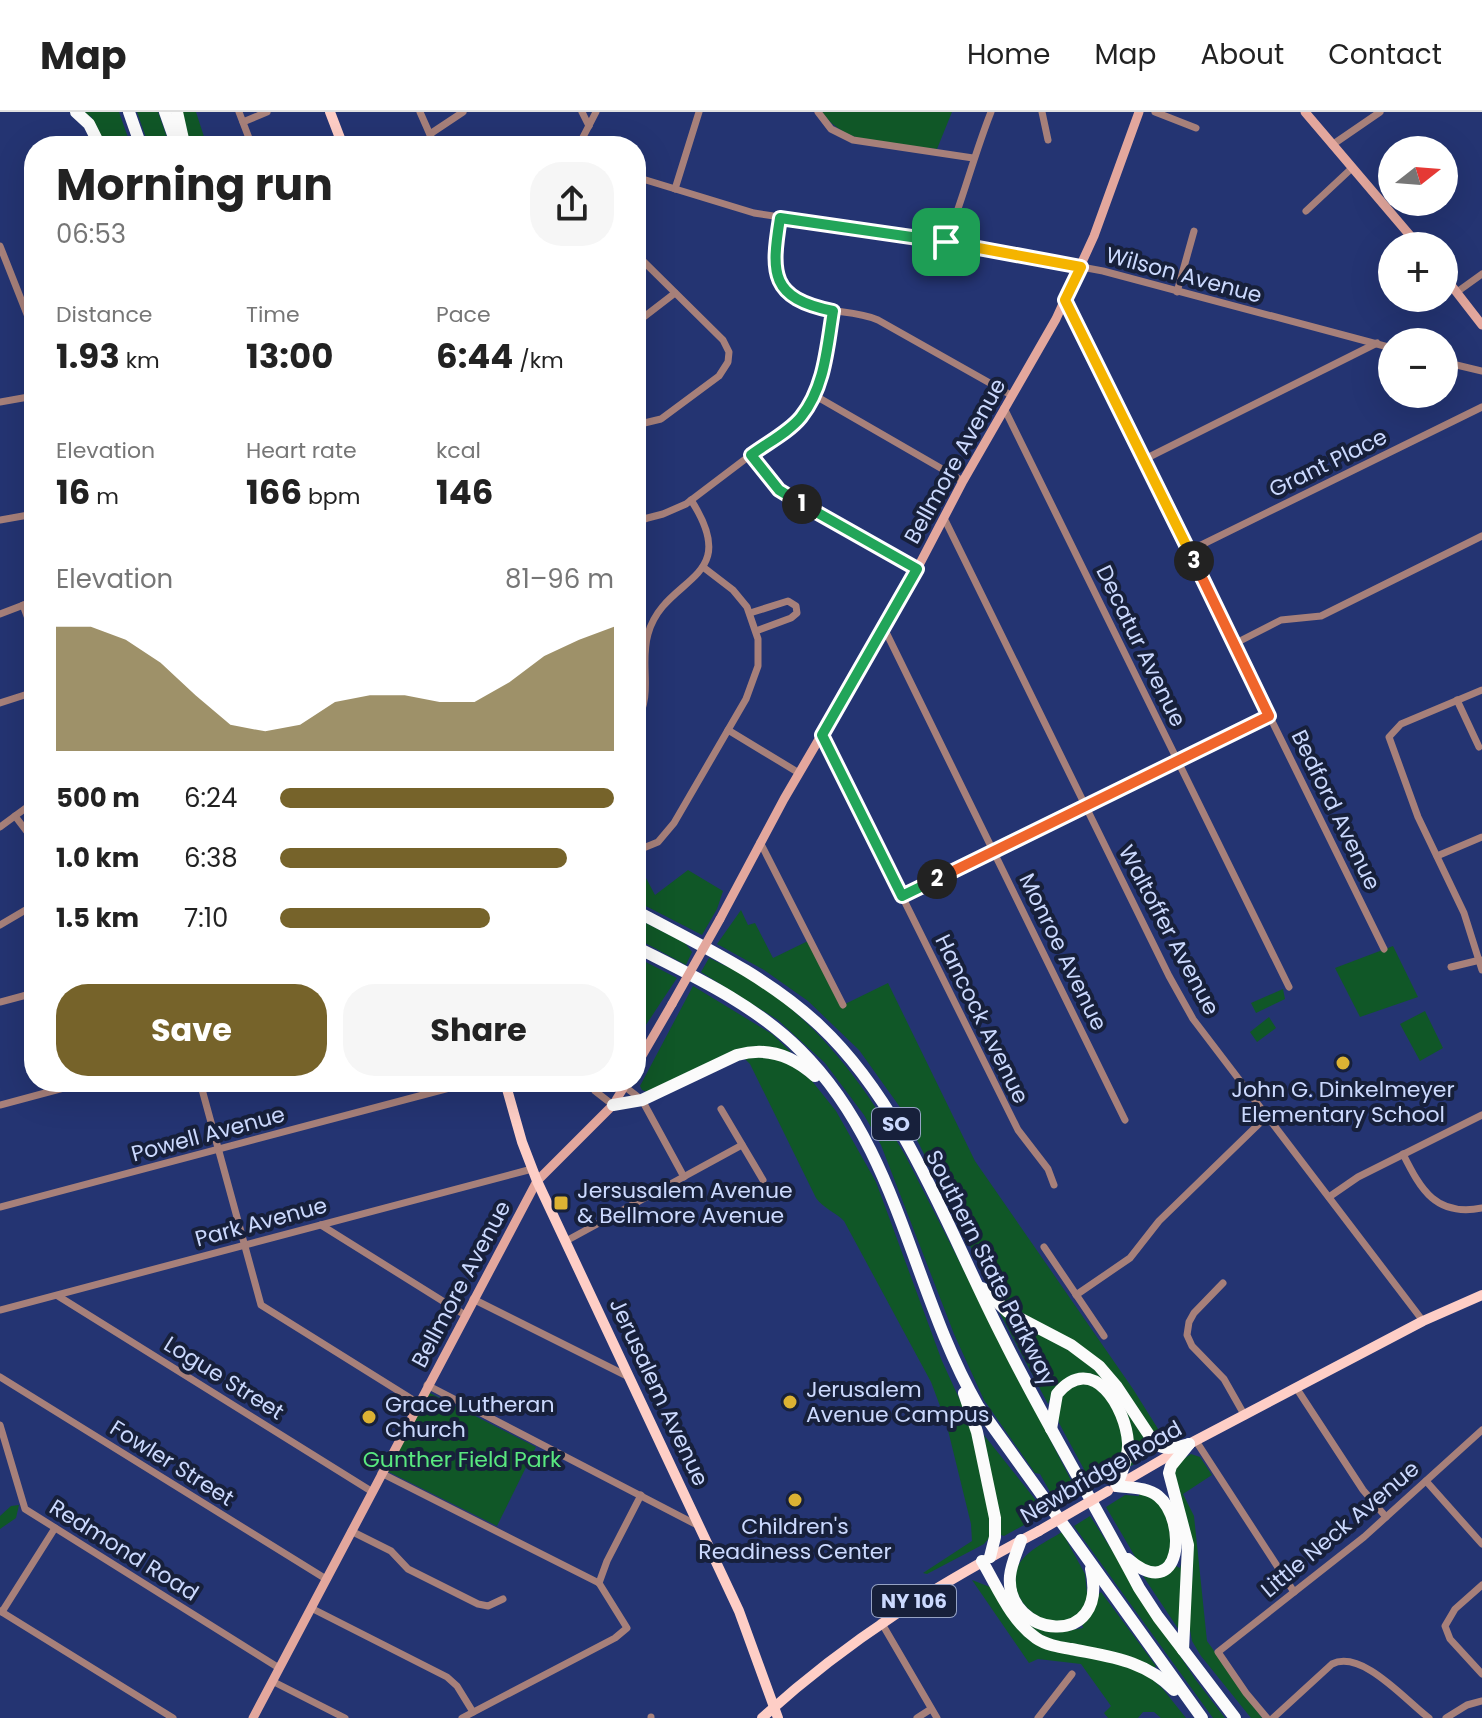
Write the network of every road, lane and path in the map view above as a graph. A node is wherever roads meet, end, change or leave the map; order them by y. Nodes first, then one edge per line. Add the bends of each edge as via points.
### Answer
1 (76, 112) edge
2 (129, 112) edge
3 (165, 112) edge
4 (177, 112) edge
5 (239, 112) edge
6 (267, 112) edge
7 (330, 112) edge
8 (420, 112) edge
9 (463, 112) edge
10 (582, 112) edge
11 (596, 112) edge
12 (699, 112) edge
13 (818, 112) edge
14 (991, 112) edge
15 (1042, 112) edge
16 (1139, 112) edge
17 (1155, 112) edge
18 (1305, 112) edge
19 (1380, 112) edge
20 (243, 122) junction
21 (589, 126) junction
22 (1196, 128) dead end
23 (430, 134) joint
24 (95, 136) edge
25 (137, 136) edge
26 (173, 136) edge
27 (183, 136) edge
28 (248, 136) edge
29 (339, 136) edge
30 (584, 136) edge
31 (1048, 140) dead end
32 (1332, 145) junction
33 (973, 158) junction
34 (1352, 168) junction
35 (646, 180) edge
36 (675, 189) junction
37 (1306, 211) dead end
38 (780, 218) junction
39 (1194, 231) dead end
40 (1407, 232) edge
41 (946, 242) junction
42 (0, 246) edge
43 (646, 264) edge
44 (1081, 267) junction
45 (1482, 274) edge
46 (1458, 291) edge
47 (1177, 292) junction
48 (675, 293) junction
49 (1458, 293) edge
50 (1065, 300) junction
51 (24, 307) edge
52 (833, 311) junction
53 (646, 315) edge
54 (1482, 325) edge
55 (1377, 343) joint
56 (1458, 365) edge
57 (1482, 371) edge
58 (814, 395) junction
59 (1011, 395) junction
60 (24, 398) edge
61 (0, 402) edge
62 (1482, 407) edge
63 (1004, 408) junction
64 (646, 423) edge
65 (751, 455) junction
66 (1143, 460) junction
67 (963, 481) junction
68 (691, 500) junction
69 (24, 516) edge
70 (944, 518) junction
71 (646, 519) edge
72 (0, 520) edge
73 (1482, 536) edge
74 (1189, 551) junction
75 (703, 567) junction
76 (917, 569) junction
77 (23, 605) edge
78 (750, 613) junction
79 (0, 614) edge
80 (884, 628) junction
81 (756, 631) junction
82 (646, 642) edge
83 (1234, 644) junction
84 (1482, 690) edge
85 (24, 695) edge
86 (1457, 700) junction
87 (0, 703) edge
88 (1269, 716) junction
89 (728, 730) junction
90 (822, 735) junction
91 (1479, 747) dead end
92 (1177, 761) junction
93 (799, 773) junction
94 (1085, 806) junction
95 (24, 809) edge
96 (15, 816) junction
97 (0, 827) edge
98 (24, 828) edge
99 (1482, 837) edge
100 (760, 842) junction
101 (646, 846) edge
102 (994, 851) junction
103 (1437, 856) junction
104 (902, 896) junction
105 (24, 911) edge
106 (646, 916) edge
107 (0, 925) edge
108 (1384, 949) dead end
109 (646, 952) edge
110 (1480, 960) junction
111 (1451, 967) dead end
112 (1482, 970) edge
113 (1289, 987) dead end
114 (24, 996) edge
115 (0, 1002) edge
116 (843, 1005) dead end
117 (646, 1049) edge
118 (49, 1092) edge
119 (203, 1092) edge
120 (435, 1092) edge
121 (508, 1092) edge
122 (596, 1092) edge
123 (620, 1092) edge
124 (634, 1092) edge
125 (642, 1100) junction
126 (0, 1105) edge
127 (613, 1105) junction
128 (846, 1105) junction
129 (721, 1109) dead end
130 (1482, 1115) edge
131 (1267, 1116) junction
132 (1125, 1120) dead end
133 (742, 1145) junction
134 (218, 1150) junction
135 (1403, 1154) junction
136 (532, 1169) junction
137 (684, 1177) junction
138 (763, 1180) dead end
139 (537, 1181) junction
140 (1054, 1185) dead end
141 (1329, 1197) junction
142 (0, 1207) edge
143 (1482, 1208) edge
144 (321, 1225) junction
145 (566, 1241) junction
146 (245, 1245) junction
147 (1044, 1247) dead end
148 (1223, 1283) dead end
149 (978, 1285) junction
150 (1076, 1295) junction
151 (1482, 1295) edge
152 (58, 1296) junction
153 (473, 1299) junction
154 (0, 1310) edge
155 (465, 1315) junction
156 (1423, 1321) junction
157 (943, 1329) junction
158 (1104, 1336) dead end
159 (0, 1377) edge
160 (630, 1378) junction
161 (427, 1385) junction
162 (1297, 1389) junction
163 (418, 1403) junction
164 (1245, 1416) junction
165 (0, 1427) edge
166 (1051, 1429) junction
167 (1482, 1430) edge
168 (1192, 1442) junction
169 (381, 1473) junction
170 (1426, 1481) junction
171 (1112, 1489) junction
172 (371, 1491) junction
173 (641, 1495) junction
174 (1386, 1517) junction
175 (700, 1526) junction
176 (55, 1528) junction
177 (351, 1531) junction
178 (1021, 1540) junction
179 (1482, 1544) edge
180 (1119, 1551) junction
181 (1087, 1558) junction
182 (986, 1559) junction
183 (326, 1579) junction
184 (599, 1583) junction
185 (1482, 1585) edge
186 (1294, 1592) junction
187 (503, 1599) dead end
188 (311, 1608) junction
189 (1, 1611) edge
190 (881, 1622) junction
191 (1183, 1650) junction
192 (279, 1668) junction
193 (1072, 1674) dead end
194 (1482, 1674) edge
195 (272, 1681) junction
196 (1482, 1701) edge
197 (774, 1706) junction
198 (931, 1709) junction
199 (473, 1712) junction
200 (1198, 1713) edge
201 (173, 1718) edge
202 (253, 1718) edge
203 (345, 1718) edge
204 (462, 1718) edge
205 (762, 1718) edge
206 (778, 1718) edge
207 (917, 1718) edge
208 (937, 1718) edge
209 (1038, 1718) edge
210 (1235, 1718) edge
211 (1267, 1718) edge
212 (1273, 1718) edge
213 (1429, 1718) edge
214 (1446, 1718) edge

1 - 24 highway
2 - 25 highway
3 - 26 highway
4 - 27 highway
5 - 20 street
6 - 20 street
7 - 29 main road
8 - 23 street
9 - 23 street
10 - 21 street
11 - 21 street
12 - 36 street
13 - 33 street via 831,129 853,140
14 - 33 street
15 - 31 street
16 - 44 main road, Bellmore Avenue
17 - 22 street
18 - 32 main road
19 - 32 street
20 - 28 street
21 - 30 street
32 - 34 main road
33 - 41 street
34 - 37 street
34 - 40 main road
35 - 36 street, Wilson Avenue
36 - 38 street, Wilson Avenue
38 - 41 street, Wilson Avenue
38 - 52 street via 774,253 780,281 797,300
39 - 47 street
41 - 44 street, Wilson Avenue
42 - 51 street
43 - 48 street
44 - 47 street, Wilson Avenue
44 - 50 main road, Bellmore Avenue
45 - 46 street
47 - 55 street, Wilson Avenue
48 - 53 street
48 - 64 street via 723,340 728,356 719,376 661,419
49 - 54 main road
50 - 59 main road, Bellmore Avenue
50 - 66 street, Bedford Avenue
52 - 58 street
52 - 59 street via 878,320
55 - 66 street
56 - 57 street
58 - 65 street via 794,424
58 - 67 street
59 - 63 main road, Bellmore Avenue
60 - 61 street
62 - 74 street, Grant Place
63 - 67 main road, Bellmore Avenue
63 - 92 street, Decatur Avenue
65 - 68 street
65 - 76 street via 786,494
66 - 74 street, Bedford Avenue
67 - 70 main road, Bellmore Avenue
68 - 71 street
68 - 75 street via 708,534
69 - 72 street
70 - 76 main road, Bellmore Avenue
70 - 94 street, Waltoffer Avenue
73 - 83 street via 1321,616 1281,620
74 - 83 street, Bedford Avenue
75 - 78 street via 733,590
75 - 82 street via 662,607
76 - 80 main road, Bellmore Avenue
77 - 79 street
78 - 81 street
78 - 81 street via 788,601 796,606 791,618
80 - 90 main road, Bellmore Avenue
80 - 102 street, Monroe Avenue
81 - 89 street via 760,653 755,679
83 - 88 street, Bedford Avenue
84 - 86 street
85 - 87 street
86 - 91 street
86 - 103 street via 1390,734
88 - 92 street
88 - 108 street, Bedford Avenue
89 - 93 street
89 - 101 street via 661,839
90 - 93 main road, Bellmore Avenue
90 - 104 street, Hancock Avenue
92 - 94 street
92 - 113 street, Decatur Avenue
93 - 100 main road, Bellmore Avenue
94 - 102 street
94 - 131 street, Waltoffer Avenue via 1193,1019
95 - 96 street
96 - 97 street
96 - 98 street
99 - 103 street
100 - 116 street
100 - 117 main road, Bellmore Avenue, bridge
102 - 104 street
102 - 132 street, Monroe Avenue
103 - 110 street
104 - 140 street, Hancock Avenue via 1018,1130
105 - 107 street
106 - 149 highway, Southern State Parkway / SO via 788,999 856,1065 900,1130
109 - 128 highway, SO via 766,1021 799,1049
110 - 111 street
110 - 112 street
114 - 115 street
118 - 126 street
119 - 134 street
120 - 134 street, Powell Avenue
121 - 136 main road, Jerusalem Avenue
122 - 127 street
123 - 127 main road, Bellmore Avenue
124 - 125 street
125 - 127 highway
125 - 128 highway via 737,1055 764,1051 796,1060
125 - 137 street
127 - 139 main road, Bellmore Avenue
128 - 157 highway, SO via 877,1159
129 - 133 street
130 - 135 street
131 - 141 street, Waltoffer Avenue
131 - 150 street via 1159,1221 1130,1258
133 - 137 street
133 - 138 street
134 - 142 street, Powell Avenue
134 - 146 street
135 - 141 street
135 - 143 street via 1422,1188 1439,1204
136 - 139 main road, Jerusalem Avenue
136 - 144 street, Park Avenue
137 - 145 street
139 - 145 main road, Jerusalem Avenue
139 - 153 main road, Bellmore Avenue
141 - 156 street, Waltoffer Avenue
144 - 146 street, Park Avenue
144 - 155 street
145 - 160 main road, Jerusalem Avenue
146 - 152 street, Park Avenue
146 - 163 street via 261,1305
147 - 150 street
148 - 164 street via 1194,1313 1187,1335 1224,1379
149 - 166 highway, Southern State Parkway / SO
149 - 168 highway via 1008,1312 1099,1366 1155,1444 1172,1448
150 - 158 street
151 - 156 main road, Newbridge Road / NY 106
152 - 154 street, Park Avenue
152 - 172 street, Logue Street
153 - 155 main road, Bellmore Avenue
153 - 160 street
155 - 161 main road, Bellmore Avenue
156 - 162 main road, Newbridge Road / NY 106
157 - 181 highway, SO via 978,1406
157 - 182 highway via 981,1449 996,1530
159 - 183 street, Fowler Street
160 - 175 main road, Jerusalem Avenue
161 - 163 main road, Bellmore Avenue
161 - 173 street
162 - 164 main road, Newbridge Road / NY 106
162 - 174 street
163 - 169 main road, Bellmore Avenue
164 - 168 main road, Newbridge Road / NY 106
165 - 176 street, Redmond Road via 22,1504
166 - 171 highway via 1054,1400 1062,1388 1091,1380 1108,1391 1128,1442 1127,1458
166 - 180 highway, Southern State Parkway / SO
167 - 170 street, Little Neck Avenue
168 - 171 main road, Newbridge Road / NY 106
168 - 186 street
168 - 191 highway via 1169,1473 1188,1545
169 - 172 main road, Bellmore Avenue
169 - 184 street
170 - 174 street, Little Neck Avenue
170 - 179 street
171 - 178 main road, Newbridge Road / NY 106, bridge
171 - 180 highway via 1147,1489 1160,1497 1169,1508 1175,1538 1173,1559 1155,1574
172 - 177 main road, Bellmore Avenue
173 - 175 street
173 - 184 street
174 - 186 street, Little Neck Avenue
175 - 197 main road, Jerusalem Avenue
176 - 189 street
176 - 192 street, Redmond Road
177 - 183 main road, Bellmore Avenue
177 - 187 street via 391,1551 408,1569 478,1604
178 - 181 highway via 1010,1572 1011,1592 1026,1614 1049,1628 1076,1623 1088,1609 1094,1589
178 - 182 main road, Newbridge Road / NY 106
180 - 191 highway, Southern State Parkway / SO
181 - 200 highway, SO
182 - 190 main road, Newbridge Road / NY 106
182 - 200 highway via 1017,1618 1035,1637 1136,1662
183 - 188 main road, Bellmore Avenue
184 - 199 street via 627,1628
185 - 194 street via 1445,1626
186 - 211 street, Little Neck Avenue via 1218,1652
188 - 192 main road, Bellmore Avenue
188 - 199 street via 447,1677
189 - 201 street
190 - 197 main road, Newbridge Road / NY 106
190 - 198 street
191 - 210 highway, Southern State Parkway / SO
192 - 195 main road, Bellmore Avenue
193 - 209 street
195 - 202 main road, Bellmore Avenue
195 - 203 street
196 - 214 street
197 - 205 main road, Newbridge Road
197 - 206 main road, Jerusalem Avenue
198 - 207 street
198 - 208 street
199 - 204 street
212 - 213 street via 1343,1660 1360,1665

